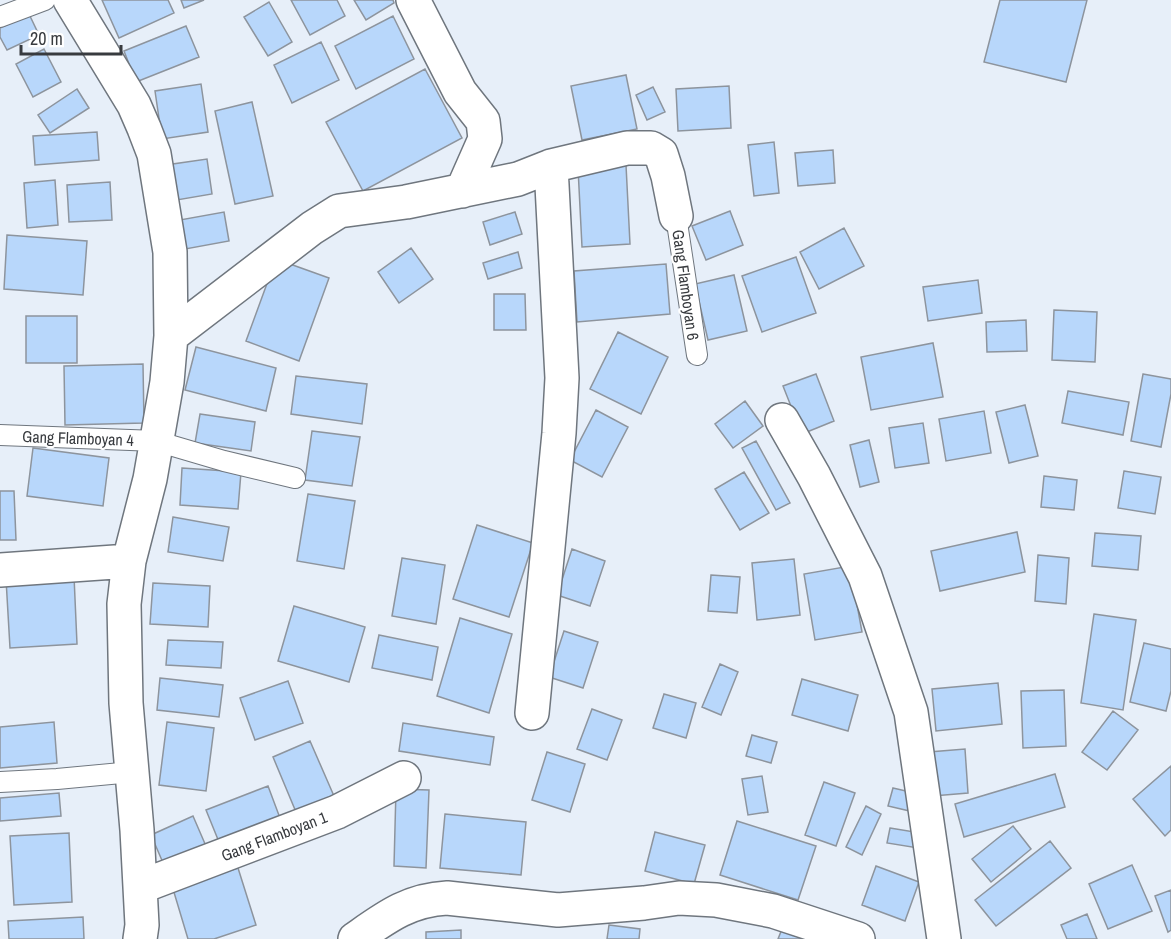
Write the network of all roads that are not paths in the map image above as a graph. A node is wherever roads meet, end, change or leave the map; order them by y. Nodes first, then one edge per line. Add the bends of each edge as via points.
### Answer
1 (45, 0) edge
2 (70, 0) edge
3 (413, 0) edge
4 (0, 17) edge
5 (551, 166) junction
6 (462, 191) junction
7 (676, 216) joint
8 (171, 336) junction
9 (697, 354) dead end
10 (782, 420) dead end
11 (0, 435) edge
12 (156, 441) junction
13 (295, 478) dead end
14 (129, 561) junction
15 (0, 570) edge
16 (532, 712) dead end
17 (132, 772) junction
18 (404, 778) dead end
19 (0, 782) edge
20 (140, 887) junction
21 (140, 939) edge
22 (355, 939) edge
23 (858, 939) edge
24 (944, 939) edge

1 - 4 lane
2 - 8 street via 134,105 154,154 170,252
3 - 6 street via 459,92 483,121 485,138
5 - 6 street via 518,179
5 - 7 street via 627,148 657,150 666,164
5 - 16 street via 562,378
6 - 8 street via 339,211
7 - 9 lane, Gang Flamboyan 6
8 - 12 street
10 - 24 street via 865,576 911,712
11 - 12 lane, Gang Flamboyan 4
12 - 13 lane, Gang Flamboyan 4
12 - 14 street
14 - 15 street
14 - 17 street via 124,604
17 - 19 lane
17 - 20 street
18 - 20 street, Gang Flamboyan 1 via 337,812
20 - 21 street
22 - 23 street via 395,911 429,898 558,910 679,898 716,900 773,911

